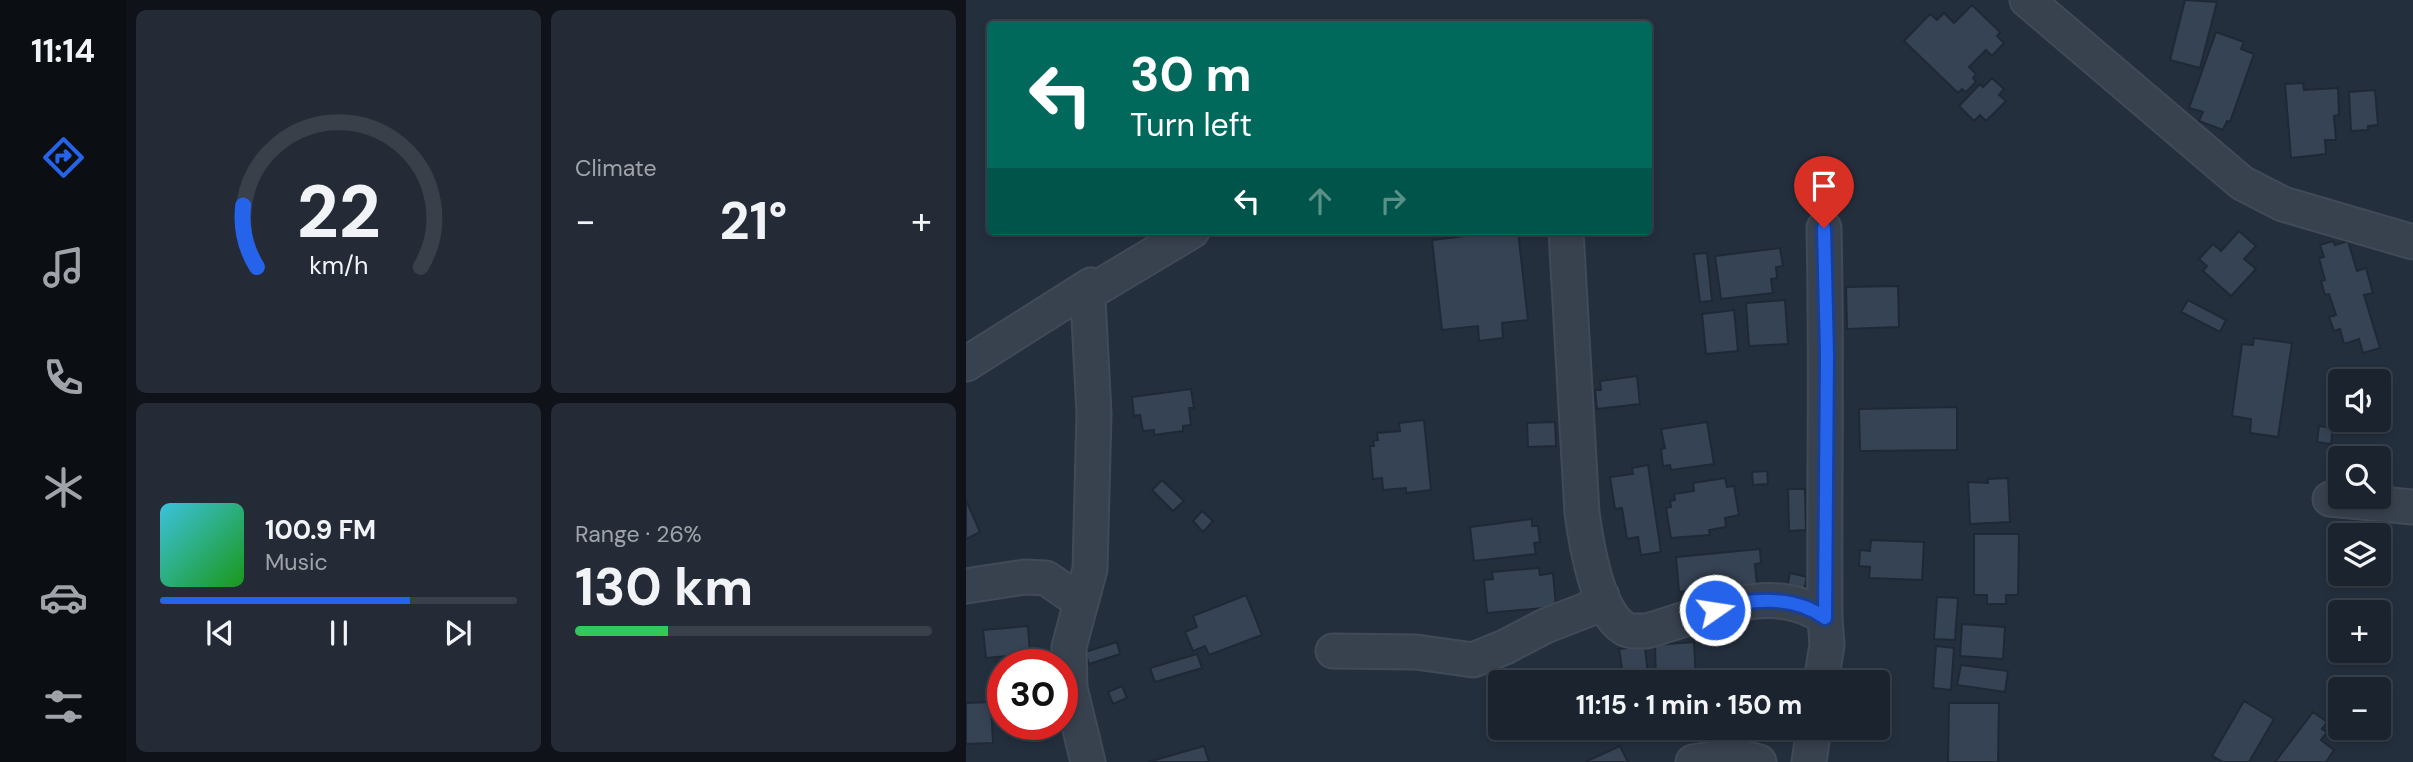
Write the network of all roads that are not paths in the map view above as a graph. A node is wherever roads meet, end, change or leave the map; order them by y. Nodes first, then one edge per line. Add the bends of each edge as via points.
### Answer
1 (2027, 0) edge
2 (1824, 228) dead end
3 (1186, 235) edge
4 (1566, 235) edge
5 (2413, 242) edge
6 (1091, 285) junction
7 (966, 364) edge
8 (2391, 505) edge
9 (2413, 507) edge
10 (966, 586) edge
11 (1602, 596) junction
12 (1081, 602) junction
13 (1825, 618) junction
14 (1333, 651) dead end
15 (1823, 670) edge
16 (1812, 740) edge
17 (1088, 762) edge
18 (1693, 762) edge
19 (1759, 762) edge
20 (1808, 762) edge

1 - 5 street via 2242,183 2283,204
2 - 13 street
3 - 6 street via 1115,279 1097,288
4 - 11 street via 1582,513 1587,549
6 - 7 street
6 - 12 street via 1090,569
8 - 9 street
10 - 12 street via 1046,578
11 - 13 street via 1613,618 1631,631 1758,601 1797,604
11 - 14 street via 1589,609 1474,660 1416,652
12 - 17 street via 1069,648 1070,688
13 - 15 street
16 - 20 street
18 - 19 street via 1721,757

